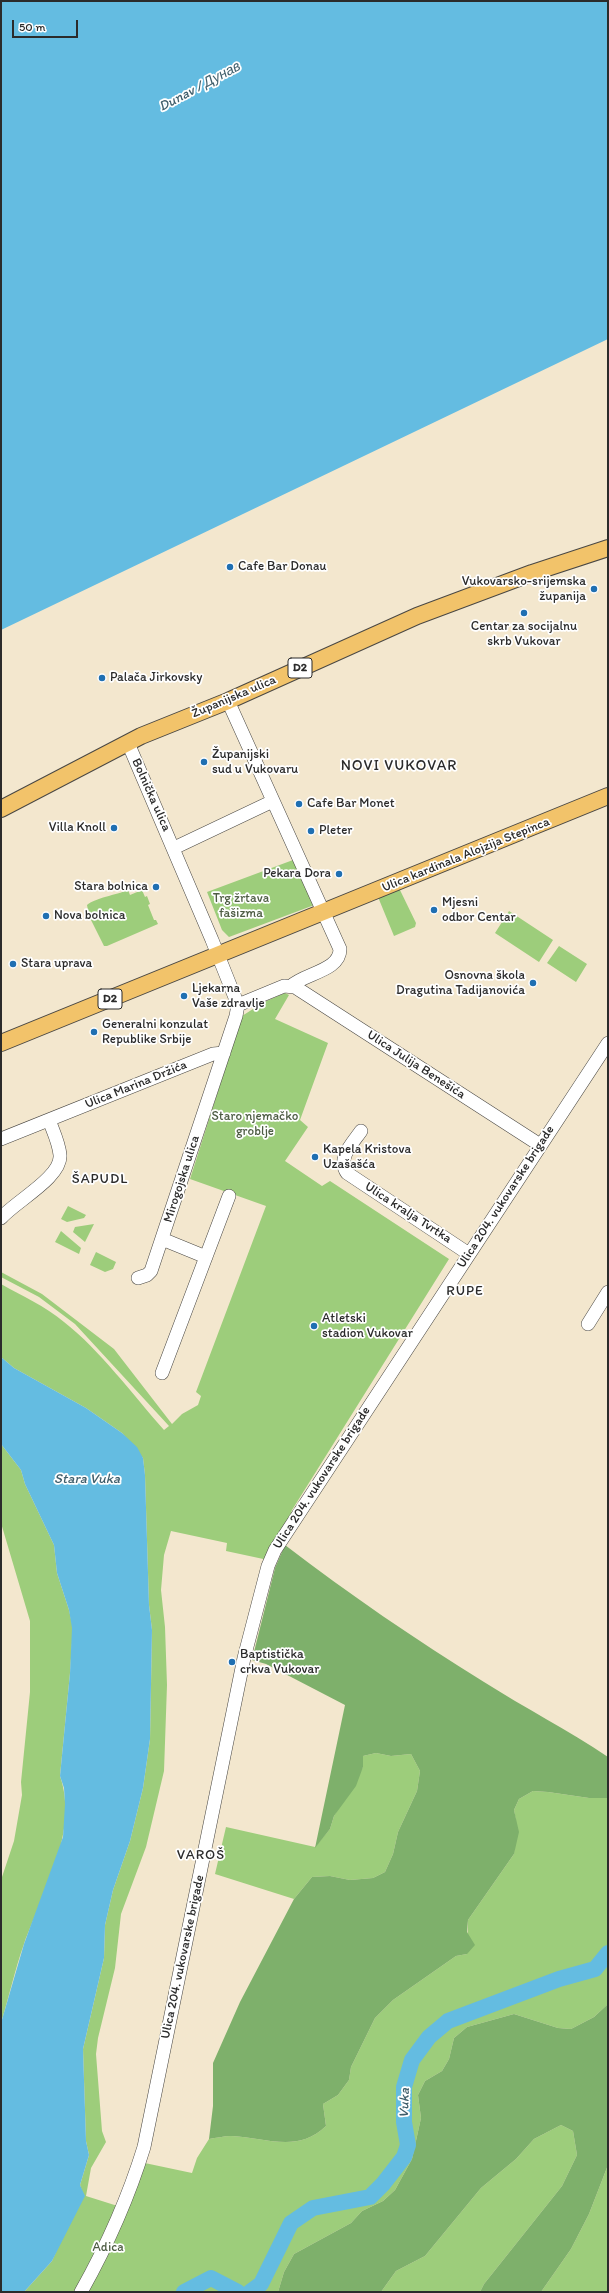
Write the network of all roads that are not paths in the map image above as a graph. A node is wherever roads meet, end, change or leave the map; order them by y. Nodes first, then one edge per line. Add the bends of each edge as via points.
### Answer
1 (608, 548) edge
2 (228, 700) junction
3 (128, 743) junction
4 (608, 796) edge
5 (273, 801) junction
6 (1, 808) edge
7 (174, 848) junction
8 (325, 913) junction
9 (218, 956) junction
10 (291, 986) junction
11 (238, 1005) junction
12 (1, 1043) edge
13 (608, 1043) edge
14 (224, 1053) junction
15 (49, 1120) junction
16 (361, 1131) dead end
17 (1, 1139) edge
18 (540, 1145) junction
19 (229, 1196) dead end
20 (1, 1218) edge
21 (162, 1239) junction
22 (469, 1254) junction
23 (206, 1257) junction
24 (138, 1278) dead end
25 (608, 1292) edge
26 (588, 1324) dead end
27 (162, 1373) dead end
28 (81, 2292) edge

1 - 2 main road, Županijska ulica / D2 via 524,575 417,616
2 - 3 main road, Županijska ulica / D2
2 - 5 street
3 - 6 main road, Županijska ulica / D2
3 - 7 street, Bolnička ulica
4 - 8 main road, Ulica kardinala Alojzija Stepinca / D2
5 - 7 street, Bolnička ulica
5 - 8 street
7 - 9 street, Bolnička ulica
8 - 9 main road, D2
8 - 10 street via 340,948 339,957 332,965 303,977
9 - 11 street
9 - 12 main road, D2
10 - 11 street via 284,986
10 - 18 street, Ulica Julija Benešića
11 - 14 street, Mirogojska ulica
13 - 18 street, Ulica 204. vukovarske brigade
14 - 15 street, Ulica Marina Držića via 213,1054
14 - 21 street, Mirogojska ulica
15 - 17 street, Ulica Marina Držića
15 - 20 street via 58,1147 60,1165 51,1178 9,1209
16 - 22 street, Ulica kralja Tvrtka via 343,1159 343,1167 347,1173
18 - 22 street, Ulica 204. vukovarske brigade
19 - 23 street
21 - 23 street, Mirogojska ulica
21 - 24 street, Mirogojska ulica via 148,1276
22 - 28 street, Ulica 204. vukovarske brigade via 277,1546 268,1566 244,1658 140,2162 106,2247
23 - 27 street
25 - 26 street

